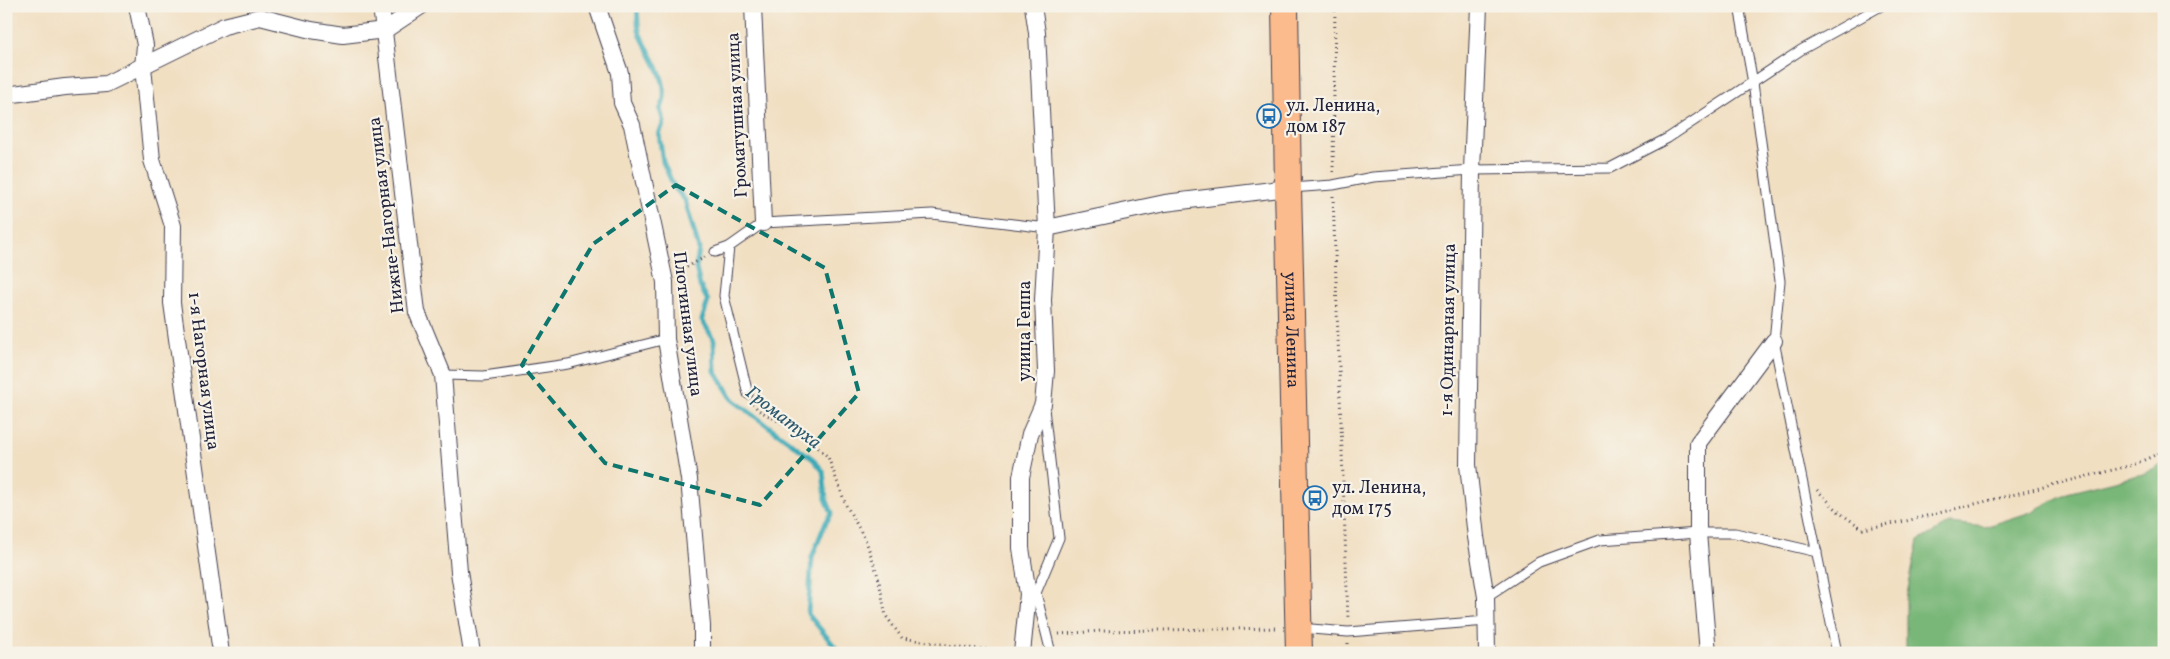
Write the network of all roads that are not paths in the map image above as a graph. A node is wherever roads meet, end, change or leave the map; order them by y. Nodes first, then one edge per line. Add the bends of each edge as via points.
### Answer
1 (137, 6) edge
2 (382, 6) edge
3 (421, 6) edge
4 (597, 6) edge
5 (753, 6) edge
6 (1033, 6) edge
7 (1286, 6) edge
8 (1479, 6) edge
9 (1739, 6) edge
10 (1881, 6) edge
11 (385, 30) junction
12 (143, 67) junction
13 (1753, 83) junction
14 (6, 95) edge
15 (1472, 170) junction
16 (1288, 188) junction
17 (764, 223) junction
18 (1048, 228) junction
19 (729, 247) junction
20 (714, 252) road end
21 (666, 339) junction
22 (1774, 341) junction
23 (443, 375) junction
24 (748, 394) road end
25 (1043, 404) junction
26 (1698, 533) junction
27 (1818, 552) junction
28 (1032, 594) junction
29 (1486, 597) junction
30 (1486, 621) junction
31 (1299, 640) edge
32 (1022, 652) edge
33 (221, 653) edge
34 (472, 653) edge
35 (702, 653) edge
36 (1051, 653) edge
37 (1487, 653) edge
38 (1708, 653) edge
39 (1838, 653) edge

1 - 12 street, 1-я Нагорная улица via 145,45
2 - 11 street, Нижне-Нагорная улица
3 - 11 street
4 - 21 street, Плотинная улица via 620,73 622,103 632,125 663,273
5 - 17 street, Громатушная улица
6 - 18 street, улица Геппа
7 - 16 main road, улица Ленина
8 - 15 street, 1-я Одинарная улица
9 - 13 lane
10 - 13 lane via 1801,50
11 - 12 street via 343,35 260,17 224,26
11 - 23 street, Нижне-Нагорная улица via 417,312
12 - 14 street via 106,84
12 - 33 street, 1-я Нагорная улица via 152,160 173,226 172,303
13 - 15 lane via 1668,138 1610,168
13 - 22 lane via 1780,281
15 - 16 lane via 1373,177 1333,185
15 - 29 street, 1-я Одинарная улица via 1468,465
16 - 18 street via 1165,203
16 - 31 main road, улица Ленина
17 - 18 lane via 932,214
17 - 19 lane
18 - 25 street, улица Геппа via 1043,300 1046,371
19 - 20 lane
19 - 24 lane via 724,296
21 - 23 lane via 568,364 484,376
21 - 35 street, Плотинная улица via 690,479
22 - 26 street via 1698,443
22 - 27 lane
23 - 34 street, Нижне-Нагорная улица via 460,572
25 - 28 street, улица Геппа via 1030,434 1021,477 1021,548
25 - 28 lane via 1059,538
26 - 27 lane via 1735,533
26 - 29 lane via 1600,540 1539,562
26 - 38 street
27 - 39 lane
28 - 32 street, улица Геппа
28 - 36 lane
29 - 30 street, 1-я Одинарная улица
30 - 31 lane via 1348,632
30 - 37 street, 1-я Одинарная улица

